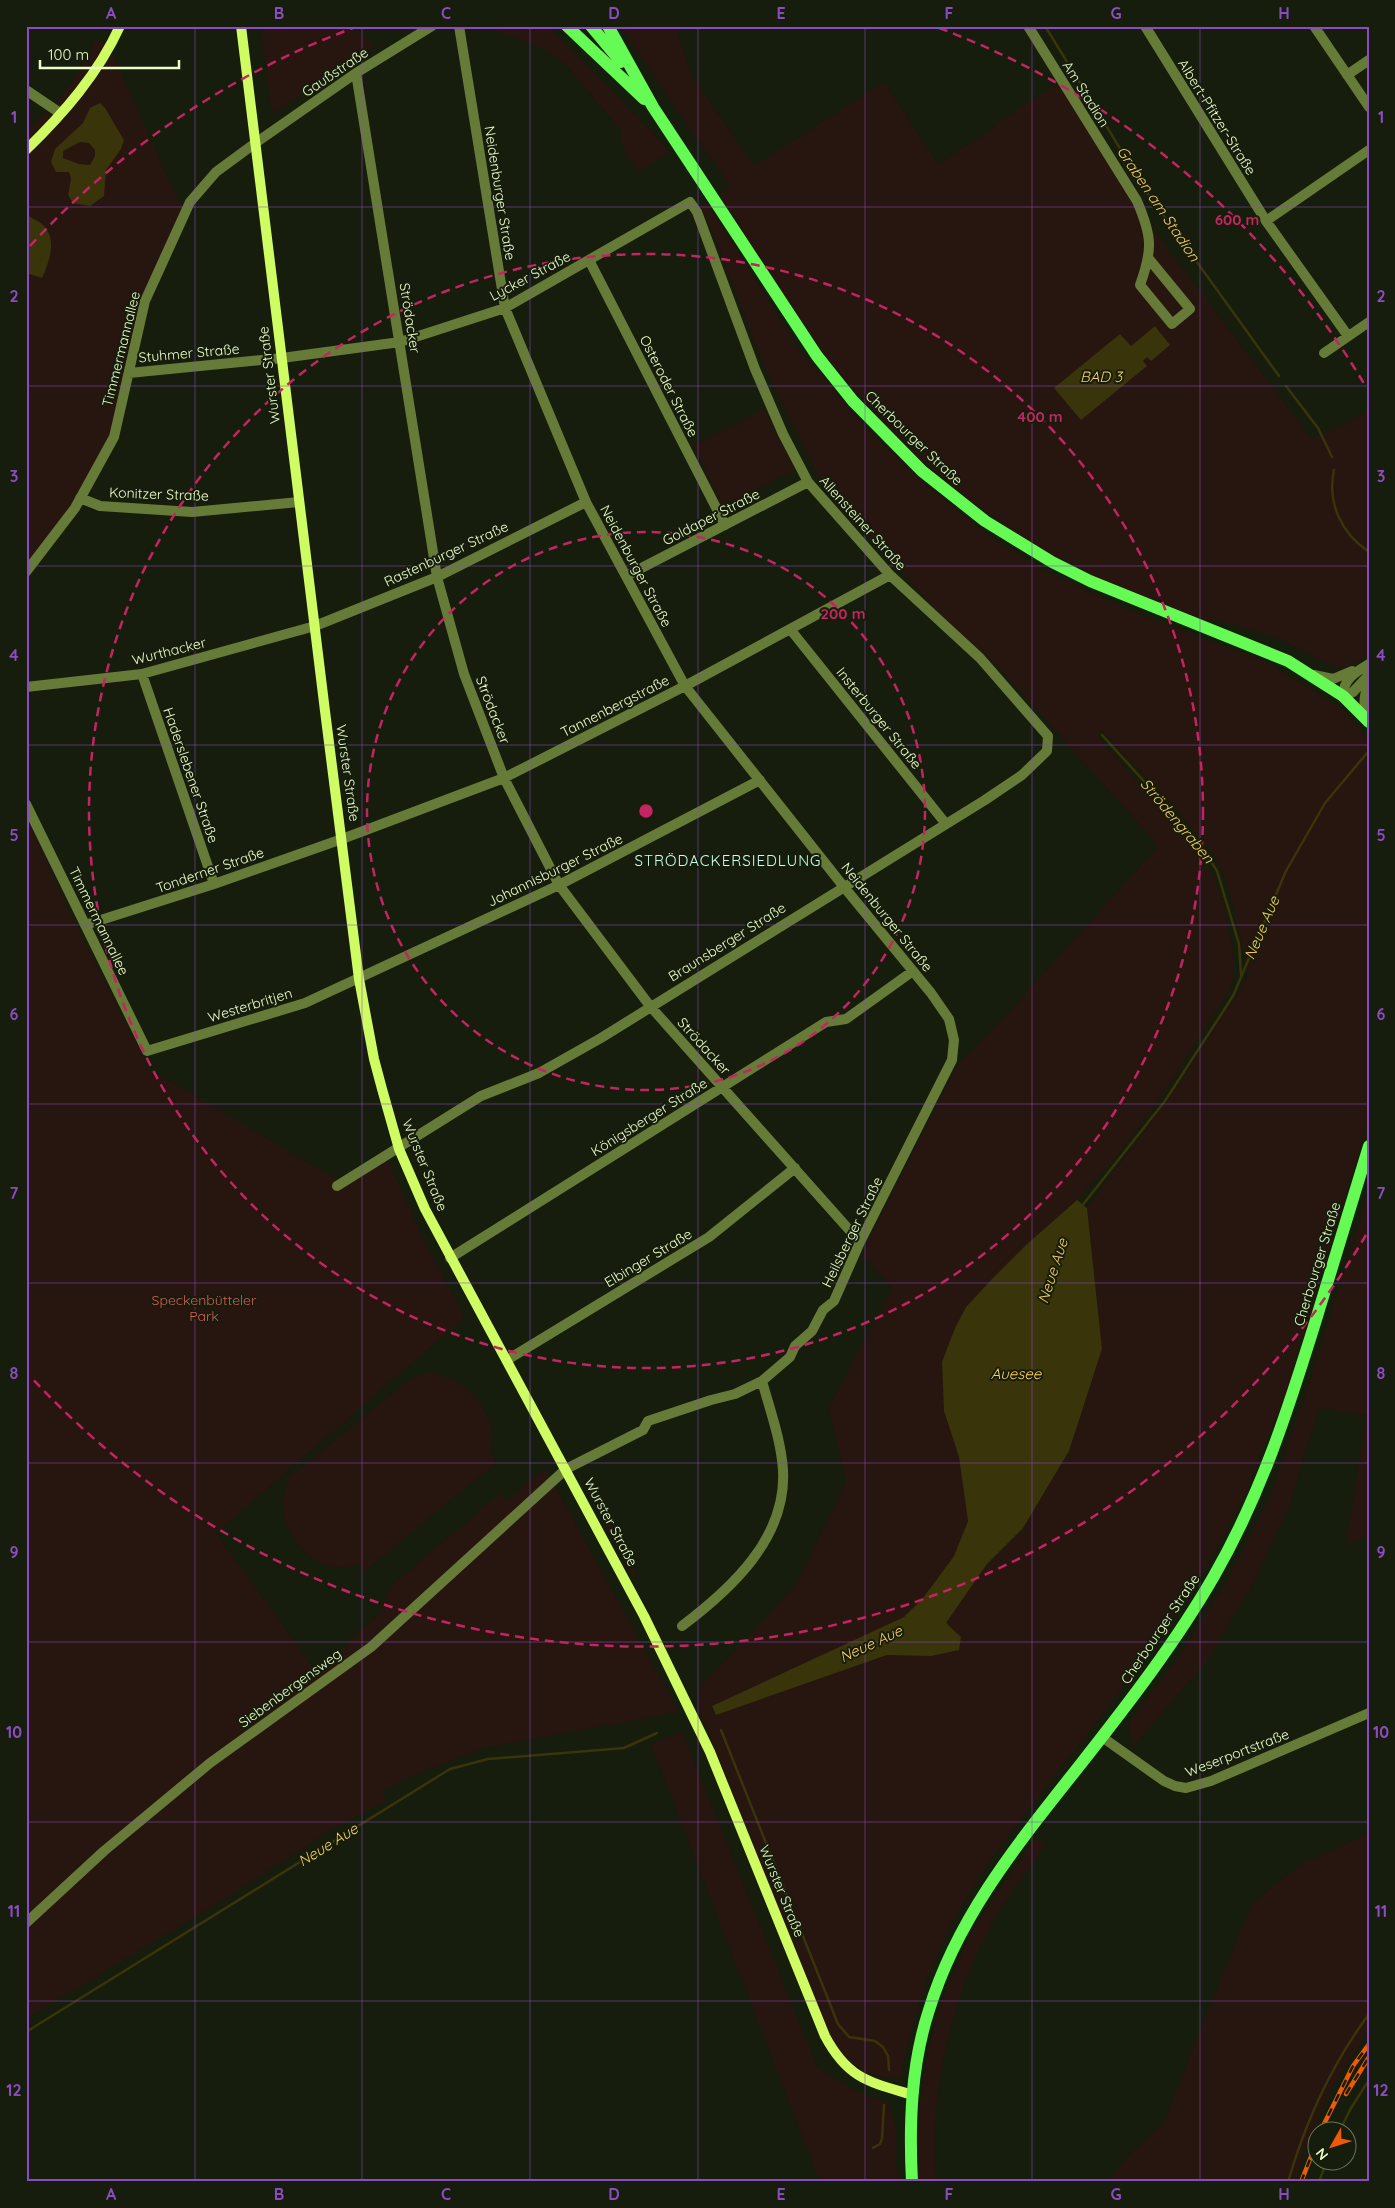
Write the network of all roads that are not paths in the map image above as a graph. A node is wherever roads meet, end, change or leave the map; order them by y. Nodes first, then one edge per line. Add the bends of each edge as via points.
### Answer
1 (120, 26) edge
2 (241, 26) edge
3 (432, 26) edge
4 (459, 26) edge
5 (567, 26) edge
6 (591, 26) edge
7 (608, 26) edge
8 (1028, 26) edge
9 (1145, 26) edge
10 (1314, 26) edge
11 (1369, 60) edge
12 (356, 73) junction
13 (1347, 75) junction
14 (26, 90) edge
15 (653, 107) junction
16 (1369, 107) edge
17 (60, 114) junction
18 (254, 144) junction
19 (26, 150) edge
20 (1369, 150) edge
21 (690, 202) joint
22 (1266, 221) junction
23 (1149, 259) junction
24 (589, 260) junction
25 (505, 308) junction
26 (1369, 322) edge
27 (1348, 336) junction
28 (400, 342) junction
29 (1324, 353) dead end
30 (282, 358) junction
31 (129, 373) junction
32 (808, 482) junction
33 (80, 498) junction
34 (299, 502) junction
35 (586, 502) junction
36 (725, 525) junction
37 (26, 572) edge
38 (890, 575) junction
39 (626, 576) junction
40 (437, 577) junction
41 (315, 626) junction
42 (790, 629) junction
43 (1368, 668) edge
44 (142, 674) junction
45 (1310, 674) junction
46 (1369, 684) edge
47 (685, 686) junction
48 (26, 687) edge
49 (1343, 696) junction
50 (1369, 721) edge
51 (1048, 736) joint
52 (504, 778) junction
53 (760, 780) junction
54 (26, 804) edge
55 (946, 824) junction
56 (342, 839) junction
57 (214, 884) junction
58 (559, 885) junction
59 (844, 887) junction
60 (85, 925) junction
61 (913, 971) junction
62 (360, 979) junction
63 (650, 1006) junction
64 (954, 1040) joint
65 (147, 1051) joint
66 (722, 1087) junction
67 (1369, 1146) edge
68 (400, 1149) junction
69 (795, 1168) junction
70 (337, 1186) dead end
71 (860, 1242) junction
72 (450, 1258) junction
73 (507, 1360) junction
74 (762, 1381) junction
75 (566, 1469) junction
76 (682, 1626) dead end
77 (1366, 1716) edge
78 (1102, 1737) junction
79 (26, 1923) edge
80 (913, 2095) junction
81 (912, 2182) edge

1 - 17 street via 93,74
2 - 18 street, Wurster Straße
3 - 12 street, Gaußstraße
4 - 25 street, Neidenburger Straße
5 - 15 main road, Cherbourger Straße
6 - 15 main road via 621,61
7 - 15 main road, Cherbourger Straße
8 - 23 street, Am Stadion via 1137,201 1150,243
9 - 22 street, Albert-Pfitzer-Straße
10 - 13 street
11 - 13 street
12 - 18 street, Gaußstraße
12 - 28 street, Strödacker
13 - 16 street
14 - 17 street
15 - 45 main road, Cherbourger Straße via 817,356 859,408 937,484 985,521 1052,562 1098,584 1256,647
17 - 19 street
18 - 30 street, Wurster Straße
18 - 31 street, Timmermannallee via 216,172 185,211 145,301
20 - 22 street
21 - 24 street, Lycker Straße
21 - 32 street, Allensteiner Straße via 697,212 755,369
22 - 27 street, Albert-Pfitzer-Straße
23 - 23 street, Am Stadion via 1140,285 1172,324 1190,309
24 - 25 street, Lycker Straße
24 - 36 street, Osteroder Straße
25 - 28 street, Lycker Straße
25 - 35 street, Neidenburger Straße
26 - 27 street
27 - 29 street
28 - 30 street, Lycker Straße
28 - 40 street, Strödacker
30 - 31 street, Stuhmer Straße
30 - 34 street, Wurster Straße
31 - 33 street, Timmermannallee via 114,438
32 - 36 street, Goldaper Straße
32 - 38 street, Allensteiner Straße
33 - 34 street, Konitzer Straße via 100,506 192,512
33 - 37 street, Timmermannallee
34 - 41 street, Wurster Straße
35 - 39 street, Neidenburger Straße
35 - 40 street, Rastenburger Straße
36 - 39 street, Goldaper Straße
38 - 42 street, Tannenbergstraße
38 - 51 street, Allensteiner Straße via 980,658
39 - 47 street, Neidenburger Straße
40 - 41 street, Rastenburger Straße
40 - 52 street, Strödacker via 464,674
41 - 44 street, Wurthacker
41 - 56 street, Wurster Straße
42 - 47 street, Tannenbergstraße
42 - 55 street, Insterburger Straße
43 - 45 street via 1333,679
43 - 49 street via 1353,692
44 - 48 street, Wurthacker
44 - 57 street, Haderslebener Straße
45 - 49 main road, Cherbourger Straße
46 - 50 street via 1364,702
47 - 52 street, Tannenbergstraße
47 - 53 street, Neidenburger Straße
49 - 50 main road, Cherbourger Straße
51 - 55 street, Braunsberger Straße via 1047,752 1022,774
52 - 56 street, Tannenbergstraße
52 - 58 street, Strödacker
53 - 58 street, Johannisburger Straße
53 - 59 street, Neidenburger Straße
54 - 60 street, Timmermannallee
55 - 59 street, Braunsberger Straße
56 - 57 street, Tonderner Straße
56 - 62 street, Wurster Straße
57 - 60 street, Tonderner Straße
58 - 62 street, Johannisburger Straße
58 - 63 street, Strödacker
59 - 61 street, Neidenburger Straße
59 - 63 street, Braunsberger Straße
60 - 65 street, Timmermannallee
61 - 64 street, Neidenburger Straße via 950,1019
61 - 66 street, Königsberger Straße via 846,1019 826,1022
62 - 65 street, Westerbritjen via 305,1003
62 - 68 street, Wurster Straße via 374,1059
63 - 66 street, Strödacker
63 - 68 street, Braunsberger Straße via 539,1073 481,1096
64 - 71 street, Heilsberger Straße via 952,1060
66 - 69 street, Strödacker
66 - 72 street, Königsberger Straße
67 - 78 main road, Cherbourger Straße via 1284,1421 1258,1490 1214,1576 1178,1634
68 - 70 street
68 - 72 street, Wurster Straße via 416,1190
69 - 71 street, Strödacker
69 - 73 street, Elbinger Straße via 710,1237
71 - 74 street, Heilsberger Straße via 834,1301 823,1310 812,1331 794,1346 790,1357
72 - 73 street, Wurster Straße
73 - 75 street, Wurster Straße
74 - 75 street, Heilsberger Straße via 735,1394 648,1422 643,1430
74 - 76 street via 781,1452 782,1490 778,1511 770,1532 749,1564 711,1604
75 - 79 street, Siebenbergensweg via 371,1647 210,1763 104,1851
75 - 80 street, Wurster Straße via 707,1743 834,2054 851,2071 869,2082
77 - 78 street, Weserportstraße via 1204,1784 1186,1788 1164,1781
78 - 80 main road, Cherbourger Straße via 1014,1847 956,1942 928,2011
80 - 81 main road via 910,2112

